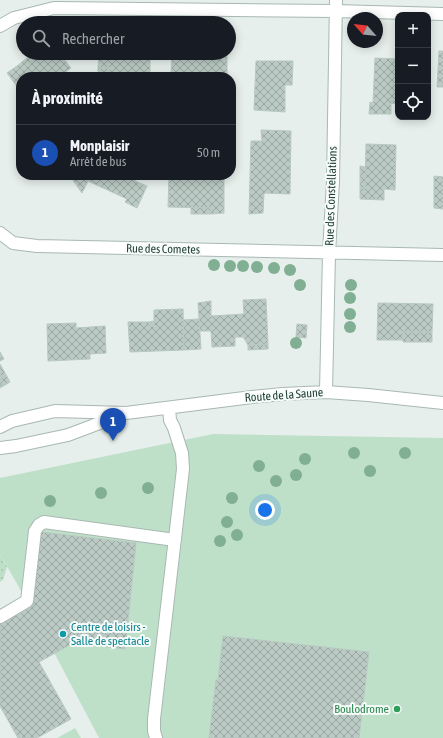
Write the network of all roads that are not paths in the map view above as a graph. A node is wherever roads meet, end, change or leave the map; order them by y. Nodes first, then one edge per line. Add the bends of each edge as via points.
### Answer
1 (335, 6) edge
2 (443, 14) edge
3 (22, 16) edge
4 (16, 18) edge
5 (0, 26) edge
6 (0, 232) edge
7 (329, 253) junction
8 (443, 255) edge
9 (326, 392) junction
10 (443, 403) edge
11 (169, 408) junction
12 (126, 413) junction
13 (0, 427) edge
14 (0, 448) edge
15 (175, 540) junction
16 (0, 617) edge
17 (156, 738) edge

1 - 2 street
1 - 3 street via 54,8
1 - 7 street, Rue des Constellations via 333,181
4 - 5 street
6 - 7 street, Rue des Cometes via 13,243 37,246
7 - 8 street, Rue des Cometes
7 - 9 street, Rue des Constellations
9 - 10 street, Route de la Saune
9 - 11 street, Route de la Saune via 252,397
11 - 12 street, Route de la Saune
11 - 15 street via 170,420 182,453 183,469
12 - 13 street, Route de la Saune via 55,410 12,421
12 - 14 street, Route de la Saune via 68,435
15 - 16 street via 44,522 38,525 35,531 27,601
15 - 17 street via 154,719

